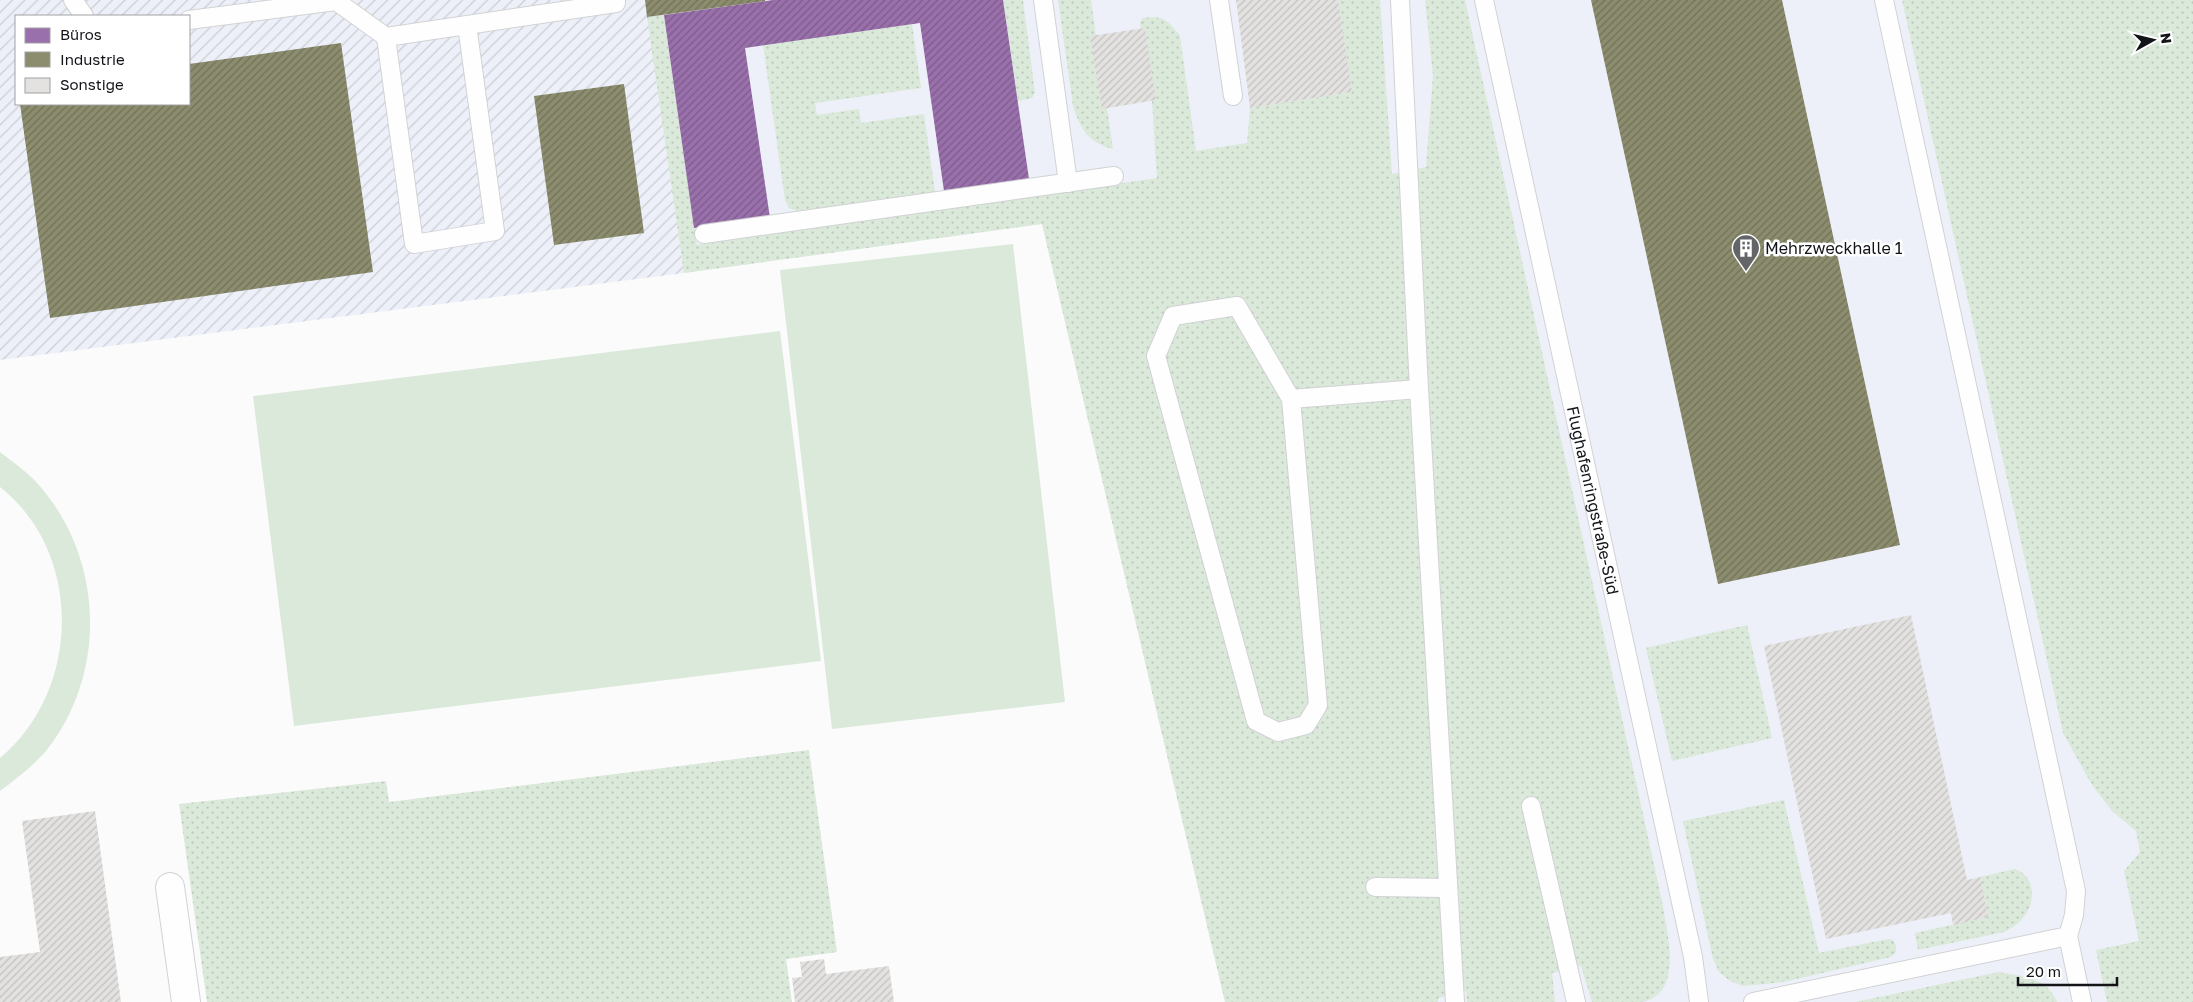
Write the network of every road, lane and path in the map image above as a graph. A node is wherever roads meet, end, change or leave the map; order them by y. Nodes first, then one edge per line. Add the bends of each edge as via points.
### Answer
1 (73, 0) edge
2 (616, 0) edge
3 (1043, 0) edge
4 (1219, 0) edge
5 (1400, 0) edge
6 (1484, 0) edge
7 (1884, 0) edge
8 (83, 15) edge
9 (190, 20) edge
10 (467, 26) junction
11 (386, 38) junction
12 (1233, 96) dead end
13 (1114, 176) dead end
14 (1068, 183) junction
15 (704, 234) dead end
16 (1419, 390) junction
17 (1291, 399) junction
18 (1531, 806) dead end
19 (170, 887) dead end
20 (1375, 887) dead end
21 (1448, 888) junction
22 (2068, 936) junction
23 (186, 1002) edge
24 (1455, 1002) edge
25 (1576, 1002) edge
26 (1699, 1002) edge
27 (1753, 1002) edge
28 (2082, 1002) edge

1 - 8 lane
2 - 10 lane via 616,3
3 - 14 lane
4 - 12 lane
5 - 16 lane
6 - 26 lane, Flughafenringstraße-Süd via 1692,957
7 - 22 lane via 2076,892
9 - 11 lane via 336,1
10 - 11 lane
10 - 11 lane via 495,231 414,244
13 - 14 lane
14 - 15 lane
16 - 17 lane
16 - 21 lane
17 - 17 lane via 1237,306 1173,316 1156,356 1256,721 1278,732 1306,725 1318,705
18 - 25 lane
19 - 23 street
20 - 21 lane
21 - 24 lane
22 - 27 lane
22 - 28 lane

